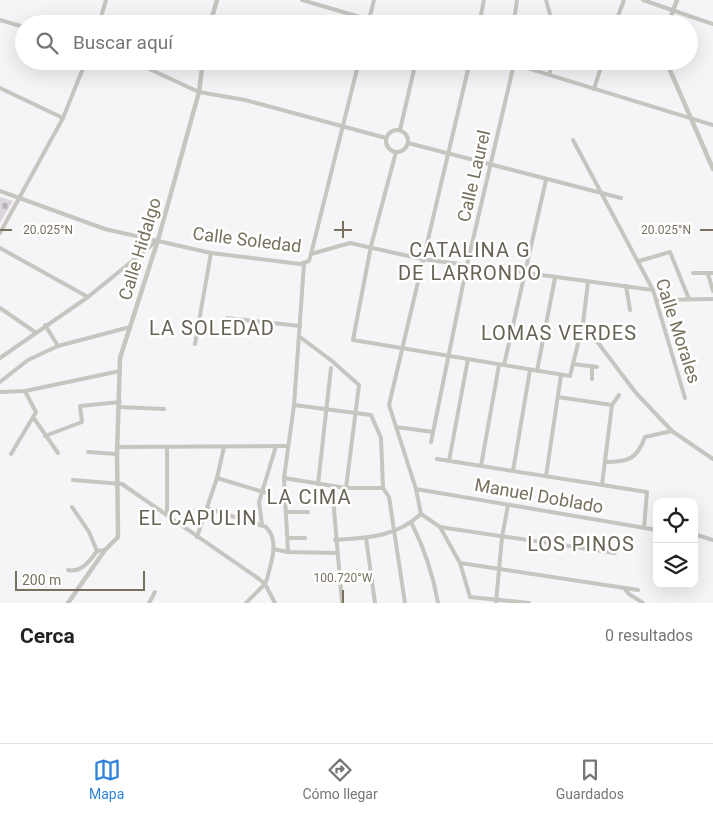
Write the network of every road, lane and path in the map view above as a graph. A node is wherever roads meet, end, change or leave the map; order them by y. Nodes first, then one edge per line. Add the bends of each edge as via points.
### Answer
1 (106, 0) edge
2 (217, 0) edge
3 (302, 0) edge
4 (374, 0) edge
5 (484, 0) edge
6 (517, 0) edge
7 (546, 0) edge
8 (624, 0) edge
9 (643, 0) edge
10 (677, 0) edge
11 (673, 11) junction
12 (515, 14) dead end
13 (102, 15) edge
14 (213, 15) edge
15 (349, 15) edge
16 (370, 15) edge
17 (481, 15) edge
18 (550, 15) edge
19 (618, 15) edge
20 (671, 15) edge
21 (685, 15) edge
22 (698, 19) edge
23 (0, 20) edge
24 (15, 24) edge
25 (713, 24) edge
26 (82, 70) edge
27 (151, 70) edge
28 (202, 70) edge
29 (356, 70) edge
30 (414, 70) edge
31 (468, 70) edge
32 (513, 70) edge
33 (533, 70) edge
34 (550, 70) edge
35 (600, 70) edge
36 (670, 70) edge
37 (549, 75) junction
38 (0, 88) edge
39 (594, 88) junction
40 (199, 92) junction
41 (689, 116) junction
42 (63, 118) junction
43 (713, 124) edge
44 (342, 128) junction
45 (400, 130) junction
46 (386, 138) junction
47 (573, 140) dead end
48 (408, 143) junction
49 (396, 152) junction
50 (448, 155) junction
51 (491, 166) junction
52 (713, 169) edge
53 (546, 180) junction
54 (0, 191) edge
55 (602, 194) junction
56 (20, 198) junction
57 (621, 198) dead end
58 (0, 233) edge
59 (158, 240) junction
60 (370, 246) junction
61 (0, 248) edge
62 (211, 253) junction
63 (311, 254) junction
64 (422, 259) junction
65 (639, 261) junction
66 (304, 264) junction
67 (466, 265) junction
68 (525, 273) junction
69 (693, 273) dead end
70 (711, 273) edge
71 (555, 278) junction
72 (588, 282) junction
73 (626, 286) junction
74 (653, 290) junction
75 (713, 291) edge
76 (88, 297) junction
77 (689, 299) junction
78 (713, 299) edge
79 (656, 300) junction
80 (0, 308) edge
81 (630, 310) dead end
82 (226, 318) dead end
83 (583, 323) junction
84 (45, 325) junction
85 (300, 326) junction
86 (130, 327) junction
87 (35, 332) junction
88 (300, 337) junction
89 (195, 344) dead end
90 (58, 346) junction
91 (402, 348) junction
92 (448, 356) junction
93 (0, 358) edge
94 (468, 359) junction
95 (573, 364) junction
96 (502, 365) junction
97 (592, 366) junction
98 (598, 367) dead end
99 (331, 368) dead end
100 (530, 370) junction
101 (120, 371) junction
102 (537, 371) junction
103 (561, 375) junction
104 (592, 379) dead end
105 (0, 382) edge
106 (24, 391) junction
107 (0, 392) edge
108 (619, 395) dead end
109 (558, 397) junction
110 (685, 398) dead end
111 (120, 405) junction
112 (294, 405) junction
113 (612, 405) junction
114 (164, 409) dead end
115 (326, 410) junction
116 (356, 413) junction
117 (33, 417) junction
118 (396, 427) junction
119 (672, 431) junction
120 (433, 432) junction
121 (45, 436) junction
122 (431, 442) dead end
123 (276, 446) junction
124 (288, 446) junction
125 (117, 447) junction
126 (224, 447) junction
127 (168, 448) junction
128 (88, 452) dead end
129 (58, 453) dead end
130 (11, 454) dead end
131 (117, 454) junction
132 (437, 459) dead end
133 (713, 459) edge
134 (449, 461) junction
135 (605, 462) junction
136 (481, 466) junction
137 (513, 471) junction
138 (546, 476) junction
139 (217, 478) junction
140 (284, 478) junction
141 (73, 480) dead end
142 (117, 484) junction
143 (318, 484) junction
144 (602, 485) junction
145 (332, 486) junction
146 (346, 488) junction
147 (383, 488) junction
148 (416, 489) junction
149 (262, 491) junction
150 (270, 494) dead end
151 (508, 505) junction
152 (72, 507) dead end
153 (207, 508) junction
154 (286, 512) junction
155 (308, 512) dead end
156 (420, 515) junction
157 (167, 516) junction
158 (413, 523) junction
159 (262, 525) junction
160 (440, 527) junction
161 (644, 528) junction
162 (653, 529) edge
163 (394, 532) junction
164 (698, 535) edge
165 (197, 537) junction
166 (502, 537) junction
167 (288, 538) junction
168 (305, 538) dead end
169 (366, 538) junction
170 (335, 540) junction
171 (713, 540) edge
172 (274, 549) junction
173 (105, 550) junction
174 (97, 552) junction
175 (288, 552) junction
176 (337, 553) junction
177 (615, 553) dead end
178 (460, 563) junction
179 (501, 569) junction
180 (68, 570) dead end
181 (265, 584) junction
182 (624, 588) junction
183 (638, 590) dead end
184 (155, 592) dead end
185 (482, 601) edge
186 (496, 601) edge
187 (68, 603) edge
188 (148, 603) edge
189 (246, 603) edge
190 (275, 603) edge
191 (342, 603) edge
192 (375, 603) edge
193 (405, 603) edge
194 (438, 603) edge
195 (529, 603) edge
196 (643, 603) edge

1 - 13 street
2 - 14 street
3 - 15 street
4 - 16 street
5 - 17 street
6 - 12 street
7 - 18 street
8 - 19 street
9 - 11 street
10 - 11 street
11 - 20 street
11 - 21 street
22 - 25 street
23 - 24 street
26 - 42 street
27 - 40 street
28 - 40 street, Calle Hidalgo
29 - 44 street
30 - 45 street
31 - 50 street
32 - 51 street, Calle Laurel
33 - 37 street
34 - 37 street
35 - 39 street
36 - 41 street
37 - 39 street
38 - 42 street
39 - 41 street
40 - 44 street via 245,100
40 - 59 street, Calle Hidalgo
41 - 43 street
41 - 52 street
42 - 56 street
44 - 46 street
44 - 63 street
45 - 46 street via 391,131
45 - 48 street
46 - 49 street via 388,147
47 - 55 street, Calle Morales
48 - 49 street via 403,150
48 - 50 street
49 - 60 street
50 - 51 street
50 - 64 street
51 - 53 street
51 - 67 street, Calle Laurel
53 - 55 street
53 - 68 street
54 - 56 street, Calle Soledad
55 - 57 street
55 - 65 street, Calle Morales
56 - 58 street
56 - 59 street, Calle Soledad via 106,229
59 - 62 street, Calle Soledad
59 - 76 street
59 - 86 street, Calle Hidalgo
60 - 63 street, Calle Soledad via 350,243
60 - 64 street, Calle Soledad
60 - 91 street via 353,340
61 - 76 street
62 - 66 street, Calle Soledad
62 - 89 street
63 - 66 street, Calle Soledad
64 - 67 street, Calle Soledad
64 - 91 street
65 - 74 street, Calle Morales
65 - 77 street via 670,252
66 - 85 street
67 - 68 street, Calle Soledad
67 - 92 street, Calle Laurel
68 - 71 street, Calle Soledad
68 - 96 street
69 - 70 street
70 - 75 street
71 - 72 street, Calle Soledad
71 - 102 street
72 - 73 street, Calle Soledad
72 - 83 street
73 - 74 street, Calle Soledad
73 - 81 street
74 - 79 street, Calle Morales
76 - 84 street
77 - 78 street
77 - 79 street
79 - 110 street, Calle Morales
80 - 87 street
82 - 85 street
83 - 95 street
83 - 119 street via 636,392
84 - 87 street
84 - 90 street
85 - 88 street
86 - 90 street
86 - 101 street, Calle Hidalgo via 120,358
87 - 93 street
88 - 112 street
88 - 116 street via 360,386
90 - 105 street via 28,360
91 - 92 street
91 - 118 street via 389,405
92 - 94 street
92 - 120 street, Calle Laurel
94 - 96 street
94 - 134 street
95 - 97 street
95 - 103 street via 570,376
96 - 100 street
96 - 136 street
97 - 98 street
97 - 104 street
99 - 115 street
100 - 102 street
100 - 137 street
101 - 106 street
101 - 111 street, Calle Hidalgo
102 - 103 street
103 - 109 street
106 - 107 street
106 - 117 street via 36,412
108 - 113 street
109 - 113 street
109 - 138 street
111 - 114 street
111 - 121 street via 80,406 82,422
111 - 125 street, Calle Hidalgo
112 - 115 street
112 - 124 street
113 - 135 street
115 - 116 street
115 - 143 street
116 - 146 street
116 - 147 street via 371,415 380,438
117 - 121 street
117 - 130 street
118 - 120 street
118 - 148 street
119 - 133 street
119 - 135 street via 645,437 640,451 625,462
120 - 122 street, Calle Laurel
121 - 129 street
123 - 124 street
123 - 126 street
123 - 149 street
124 - 140 street
125 - 127 street
125 - 131 street, Calle Hidalgo
126 - 127 street
126 - 139 street
127 - 157 street
128 - 131 street
131 - 142 street, Calle Hidalgo
132 - 134 street
134 - 136 street
135 - 144 street
136 - 137 street
137 - 138 street
138 - 144 street
139 - 149 street
139 - 153 street
140 - 143 street
140 - 154 street
141 - 142 street
142 - 157 street via 122,484
142 - 173 street, Calle Hidalgo via 118,537
143 - 145 street
144 - 161 street via 647,492
145 - 146 street
145 - 170 street
146 - 147 street
147 - 163 street via 389,497
148 - 151 street, Manuel Doblado
148 - 156 street
149 - 150 street
149 - 159 street
151 - 161 street, Manuel Doblado
151 - 166 street
152 - 174 street via 89,532
153 - 159 street
153 - 165 street
154 - 155 street
154 - 167 street
156 - 158 street
156 - 160 street
157 - 165 street
158 - 163 street
158 - 194 street via 425,549
159 - 172 street via 272,532
160 - 166 street
160 - 178 street
161 - 162 street, Manuel Doblado
163 - 169 street
163 - 193 street
164 - 171 street
165 - 181 street
166 - 177 street
166 - 179 street
167 - 168 street
167 - 175 street
169 - 170 street
169 - 192 street
170 - 176 street
172 - 175 street
172 - 181 street
173 - 174 street
173 - 187 street, Calle Hidalgo
174 - 180 street via 83,567
175 - 176 street
176 - 191 street
178 - 179 street
178 - 185 street via 470,597
179 - 182 street
179 - 186 street
181 - 189 street
181 - 190 street
182 - 183 street
182 - 196 street
184 - 188 street
185 - 186 street
186 - 195 street

